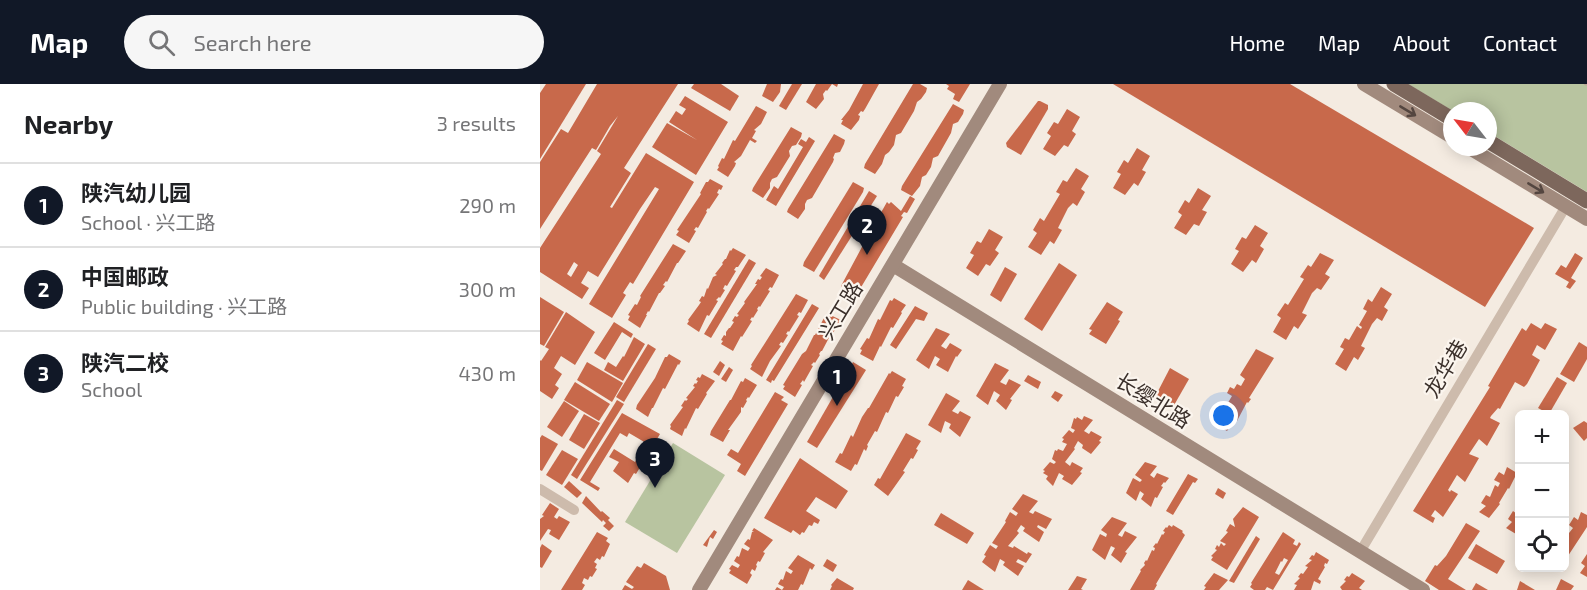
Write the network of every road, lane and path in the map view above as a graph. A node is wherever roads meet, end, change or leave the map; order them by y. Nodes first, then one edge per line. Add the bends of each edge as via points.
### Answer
1 (1000, 84) edge
2 (1364, 84) edge
3 (1394, 84) edge
4 (1443, 114) edge
5 (1443, 132) edge
6 (1497, 153) edge
7 (1497, 156) edge
8 (1587, 201) edge
9 (1566, 206) junction
10 (1587, 219) edge
11 (893, 265) junction
12 (540, 489) edge
13 (574, 510) dead end
14 (1360, 552) junction
15 (699, 590) edge
16 (1422, 590) edge

1 - 11 street, 兴工路
2 -> 5 street
3 - 4 main road
6 - 8 main road via 1532,168
7 -> 9 street
9 - 10 street
9 - 14 street, 龙华巷
11 - 14 street, 长缨北路
11 - 15 street, 兴工路
12 - 13 street
14 - 16 street, 长缨北路

